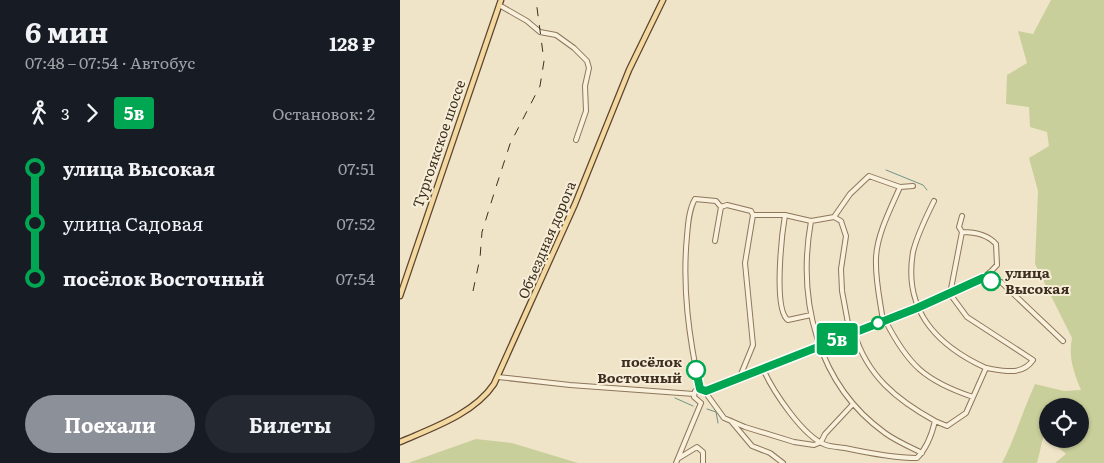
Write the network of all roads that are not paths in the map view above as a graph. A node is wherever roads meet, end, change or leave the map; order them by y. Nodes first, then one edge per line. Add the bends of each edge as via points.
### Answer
1 (663, 0) edge
2 (500, 2) edge
3 (576, 140) dead end
4 (913, 186) dead end
5 (900, 187) junction
6 (934, 201) dead end
7 (722, 207) junction
8 (753, 215) junction
9 (785, 215) junction
10 (962, 216) dead end
11 (834, 217) junction
12 (811, 221) junction
13 (962, 232) junction
14 (715, 240) dead end
15 (988, 276) junction
16 (983, 278) junction
17 (996, 278) junction
18 (950, 294) junction
19 (400, 296) edge
20 (917, 308) junction
21 (811, 315) junction
22 (884, 320) junction
23 (852, 333) junction
24 (1063, 341) dead end
25 (819, 346) junction
26 (986, 368) junction
27 (763, 369) junction
28 (498, 377) junction
29 (739, 379) junction
30 (700, 389) junction
31 (706, 391) junction
32 (694, 394) junction
33 (708, 396) junction
34 (973, 397) junction
35 (701, 403) junction
36 (853, 404) junction
37 (731, 421) junction
38 (935, 421) junction
39 (400, 442) edge
40 (821, 442) junction
41 (922, 453) junction
42 (676, 463) edge
43 (682, 463) edge
44 (703, 463) edge
45 (783, 463) edge

1 - 28 main road, Объездная дорога via 615,101 579,196
2 - 3 street via 540,32 556,35 587,61 586,111
2 - 19 main road, Тургоякское шоссе
4 - 5 street
5 - 11 street via 869,176 850,194
5 - 22 street via 876,256
6 - 20 street via 914,250 912,279
7 - 8 street via 728,205 751,211
7 - 14 street
7 - 30 street via 716,201 699,197 693,201 686,250 687,322
8 - 9 street
8 - 29 street via 745,263 753,345
9 - 12 street
9 - 21 street via 780,247 780,292 784,315 788,320
10 - 13 street via 959,227
11 - 12 street
11 - 23 street via 841,220 846,236 841,269 842,292
12 - 21 street via 805,270
13 - 15 street via 979,234 996,244 997,265
13 - 18 street
15 - 16 street
15 - 17 street
16 - 17 street via 994,281
16 - 18 street
17 - 24 street
18 - 20 street
18 - 26 street via 967,317 1033,360 1021,371
20 - 22 street
20 - 26 street via 937,336 968,360
21 - 25 street
22 - 23 street
22 - 34 street via 901,349 924,374 949,389
23 - 25 street
23 - 38 street via 868,365 880,380 908,406
25 - 27 street
25 - 36 street
26 - 34 street
27 - 29 street
27 - 40 street via 789,411 813,438
28 - 32 street
28 - 39 main road, Объездная дорога via 478,402
29 - 31 street
30 - 31 street
30 - 32 street
31 - 33 street
32 - 35 street via 695,400
33 - 35 street
33 - 37 street via 716,410
34 - 38 street via 961,418 947,426
35 - 42 street
36 - 40 street
36 - 41 street via 886,434
37 - 40 street via 794,442 814,445
37 - 45 street via 752,446 770,453
38 - 41 street
40 - 41 street via 866,453 907,458 917,458
43 - 44 street via 680,457 697,447 703,452

